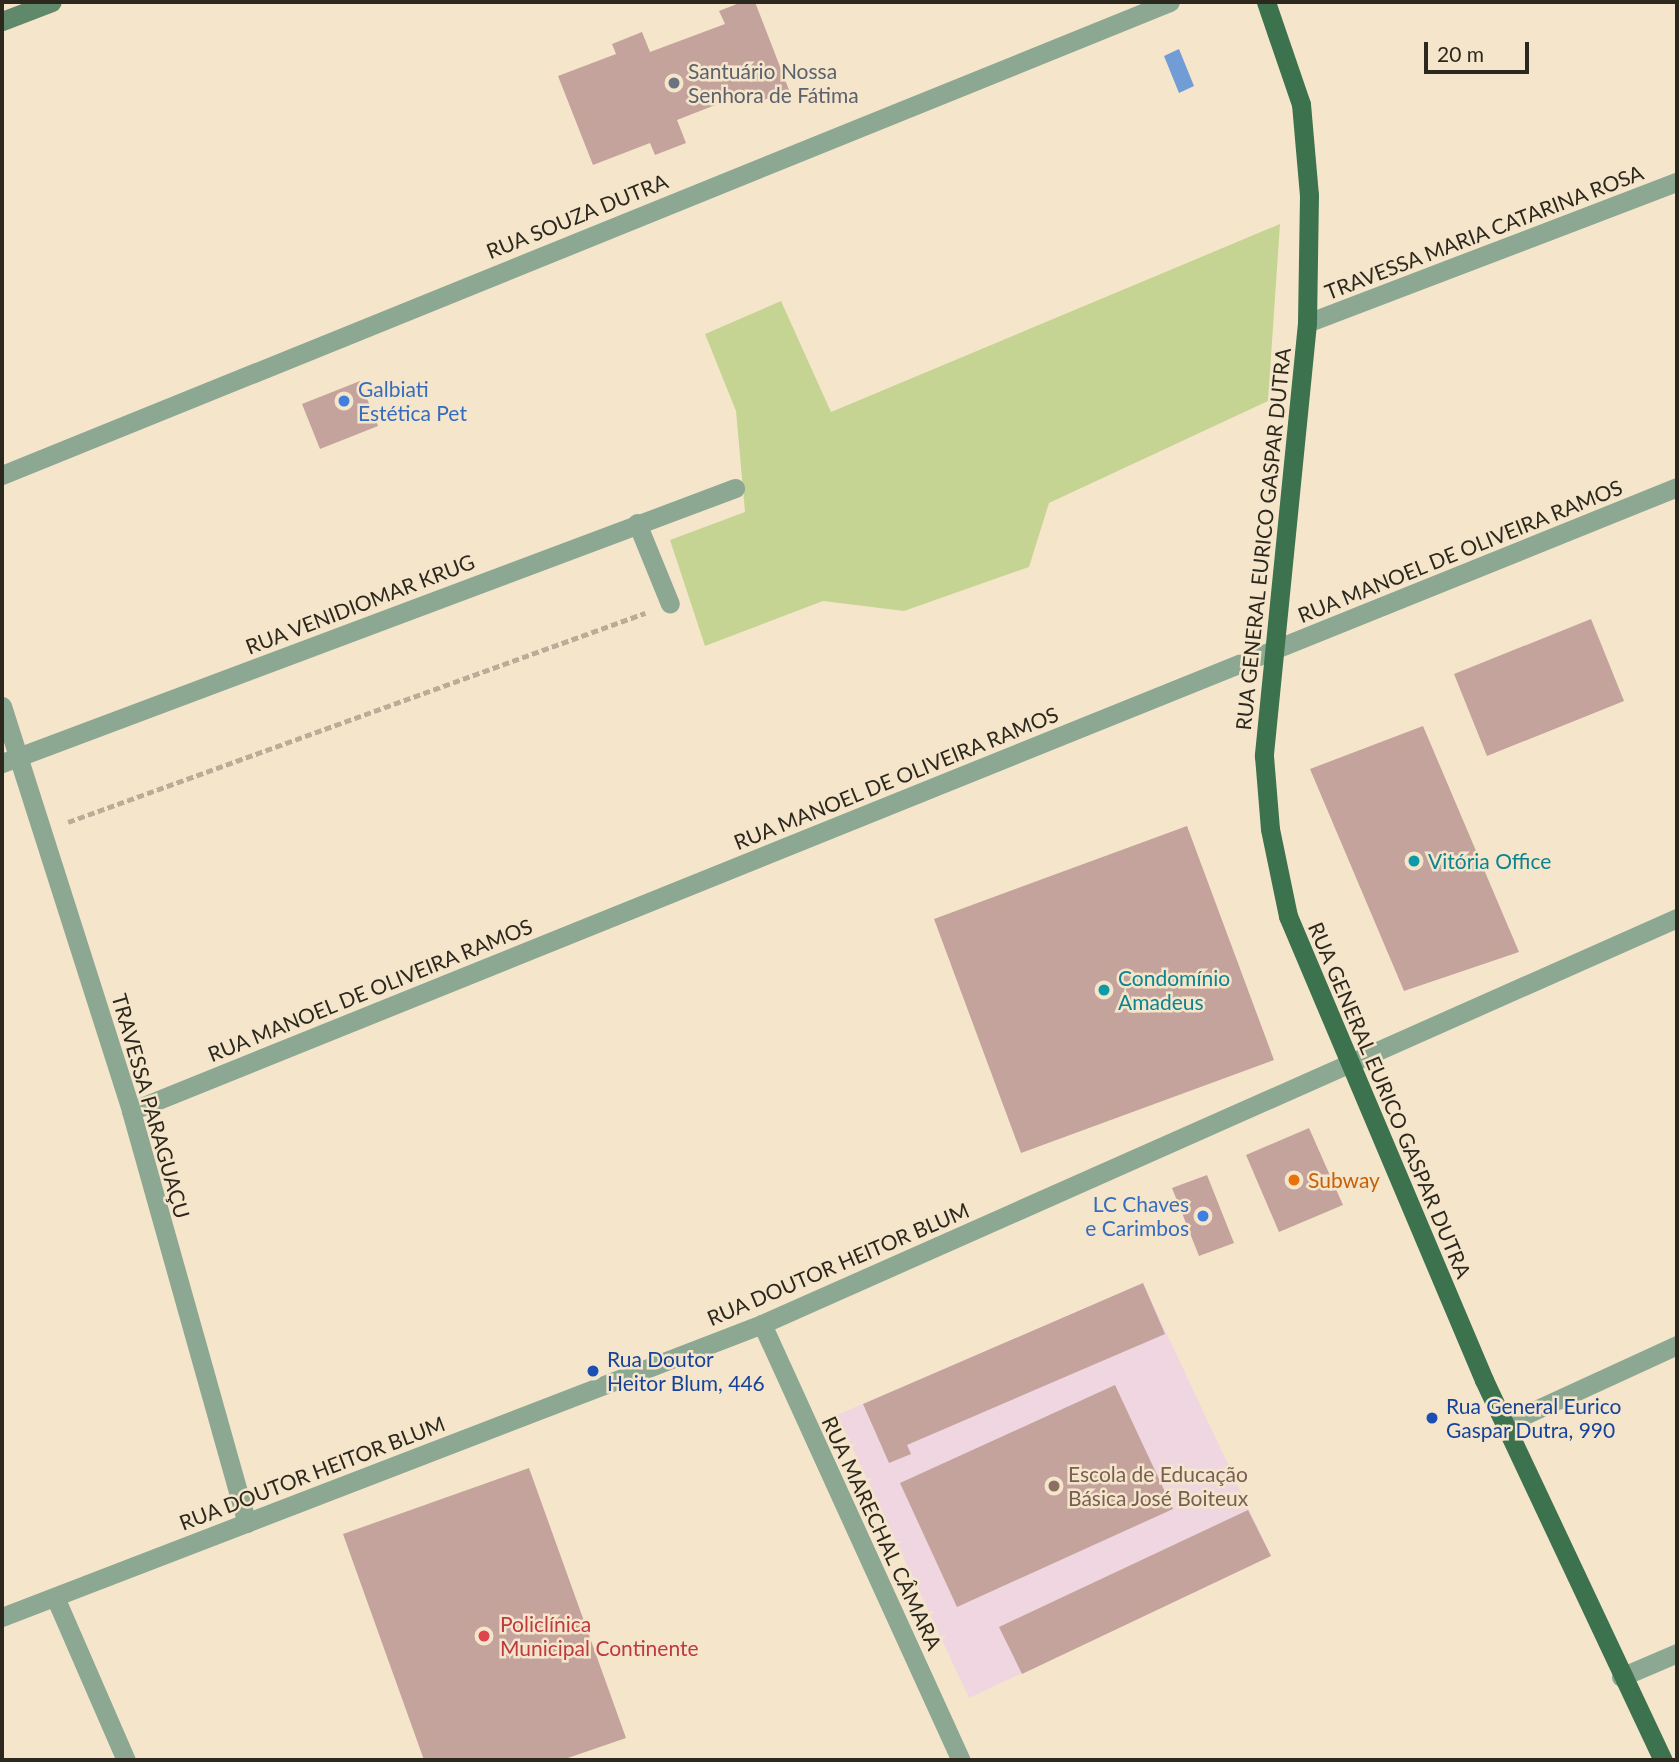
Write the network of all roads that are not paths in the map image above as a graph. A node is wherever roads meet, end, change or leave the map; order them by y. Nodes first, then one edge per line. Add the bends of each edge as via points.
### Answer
1 (51, 2) edge
2 (1170, 2) edge
3 (1266, 2) edge
4 (2, 21) edge
5 (1677, 182) edge
6 (1307, 323) junction
7 (2, 475) edge
8 (1677, 487) edge
9 (735, 488) dead end
10 (637, 523) junction
11 (670, 604) road end
12 (1275, 650) junction
13 (2, 706) edge
14 (11, 760) edge
15 (1677, 918) edge
16 (1346, 1065) junction
17 (131, 1111) junction
18 (762, 1324) junction
19 (1677, 1345) edge
20 (1505, 1424) junction
21 (247, 1523) junction
22 (55, 1597) junction
23 (2, 1617) edge
24 (1677, 1653) edge
25 (1621, 1677) junction
26 (126, 1760) edge
27 (961, 1760) edge
28 (1663, 1760) edge

1 - 4 main road
2 - 7 street, RUA SOUZA DUTRA
3 - 6 main road, RUA GENERAL EURICO GASPAR DUTRA via 1301,104 1309,195
5 - 6 street, TRAVESSA MARIA CATARINA ROSA
6 - 12 main road, RUA GENERAL EURICO GASPAR DUTRA
8 - 12 street, RUA MANOEL DE OLIVEIRA RAMOS
9 - 10 street, RUA VENIDIOMAR KRUG
10 - 11 street
10 - 14 street, RUA VENIDIOMAR KRUG
12 - 16 main road, RUA GENERAL EURICO GASPAR DUTRA via 1264,756 1270,829 1288,916
12 - 17 street, RUA MANOEL DE OLIVEIRA RAMOS
13 - 14 street, TRAVESSA PARAGUAÇU
14 - 17 street, TRAVESSA PARAGUAÇU via 44,830
15 - 16 street, RUA DOUTOR HEITOR BLUM
16 - 18 street, RUA DOUTOR HEITOR BLUM
16 - 20 main road, RUA GENERAL EURICO GASPAR DUTRA
17 - 21 street, TRAVESSA PARAGUAÇU
18 - 21 street, RUA DOUTOR HEITOR BLUM
18 - 27 street, RUA MARECHAL CÂMARA
19 - 20 street
20 - 25 main road, RUA GENERAL EURICO GASPAR DUTRA
21 - 22 street, RUA DOUTOR HEITOR BLUM
22 - 23 street, RUA DOUTOR HEITOR BLUM
22 - 26 street
24 - 25 street
25 - 28 main road, RUA GENERAL EURICO GASPAR DUTRA

